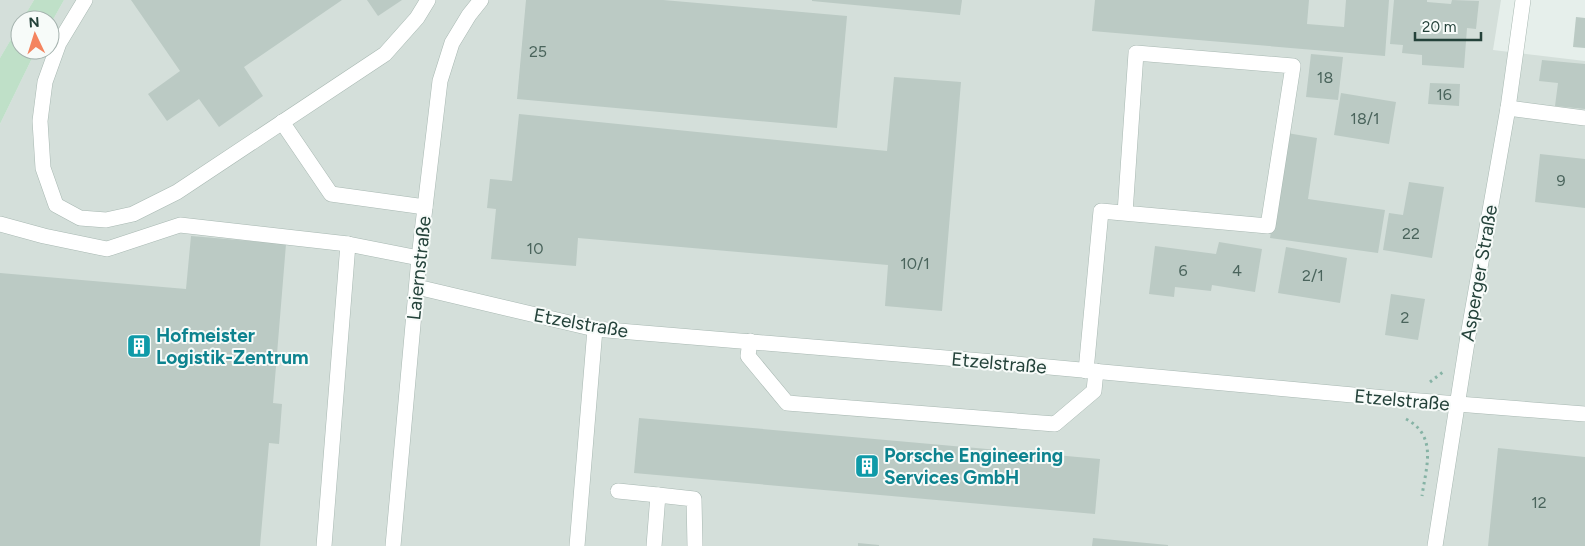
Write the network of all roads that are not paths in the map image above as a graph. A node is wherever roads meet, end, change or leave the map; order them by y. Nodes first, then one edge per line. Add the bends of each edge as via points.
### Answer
1 (85, 0) edge
2 (428, 0) edge
3 (481, 0) edge
4 (1523, 0) edge
5 (1508, 108) junction
6 (1585, 118) edge
7 (282, 122) junction
8 (425, 207) junction
9 (1125, 213) junction
10 (0, 224) edge
11 (348, 244) junction
12 (419, 258) junction
13 (417, 287) junction
14 (595, 330) junction
15 (750, 342) junction
16 (1091, 371) junction
17 (1458, 405) junction
18 (1585, 414) edge
19 (618, 491) dead end
20 (658, 495) junction
21 (324, 546) edge
22 (393, 546) edge
23 (577, 546) edge
24 (654, 546) edge
25 (695, 546) edge
26 (1435, 546) edge

1 - 7 street via 59,44 45,82 40,121 43,168 56,205 80,218 106,220 133,214 177,192
2 - 7 street via 417,18 385,54
3 - 8 street, Laiernstraße via 452,43 440,81
4 - 5 street, Asperger Straße
5 - 6 street
5 - 17 street, Asperger Straße
7 - 8 street via 331,194
8 - 12 street, Laiernstraße
9 - 9 street via 1268,226 1293,66 1136,53
9 - 16 street via 1101,211
10 - 11 street via 107,249 180,225
11 - 12 street
11 - 21 street
12 - 13 street, Laiernstraße
13 - 14 street, Etzelstraße
13 - 22 street, Laiernstraße
14 - 15 street, Etzelstraße
14 - 23 street
15 - 16 street, Etzelstraße
15 - 16 street via 748,356 787,403 1055,424 1094,391
16 - 17 street, Etzelstraße
17 - 18 street, Etzelstraße
17 - 26 street, Asperger Straße
19 - 20 street
20 - 24 street
20 - 25 street via 694,499

